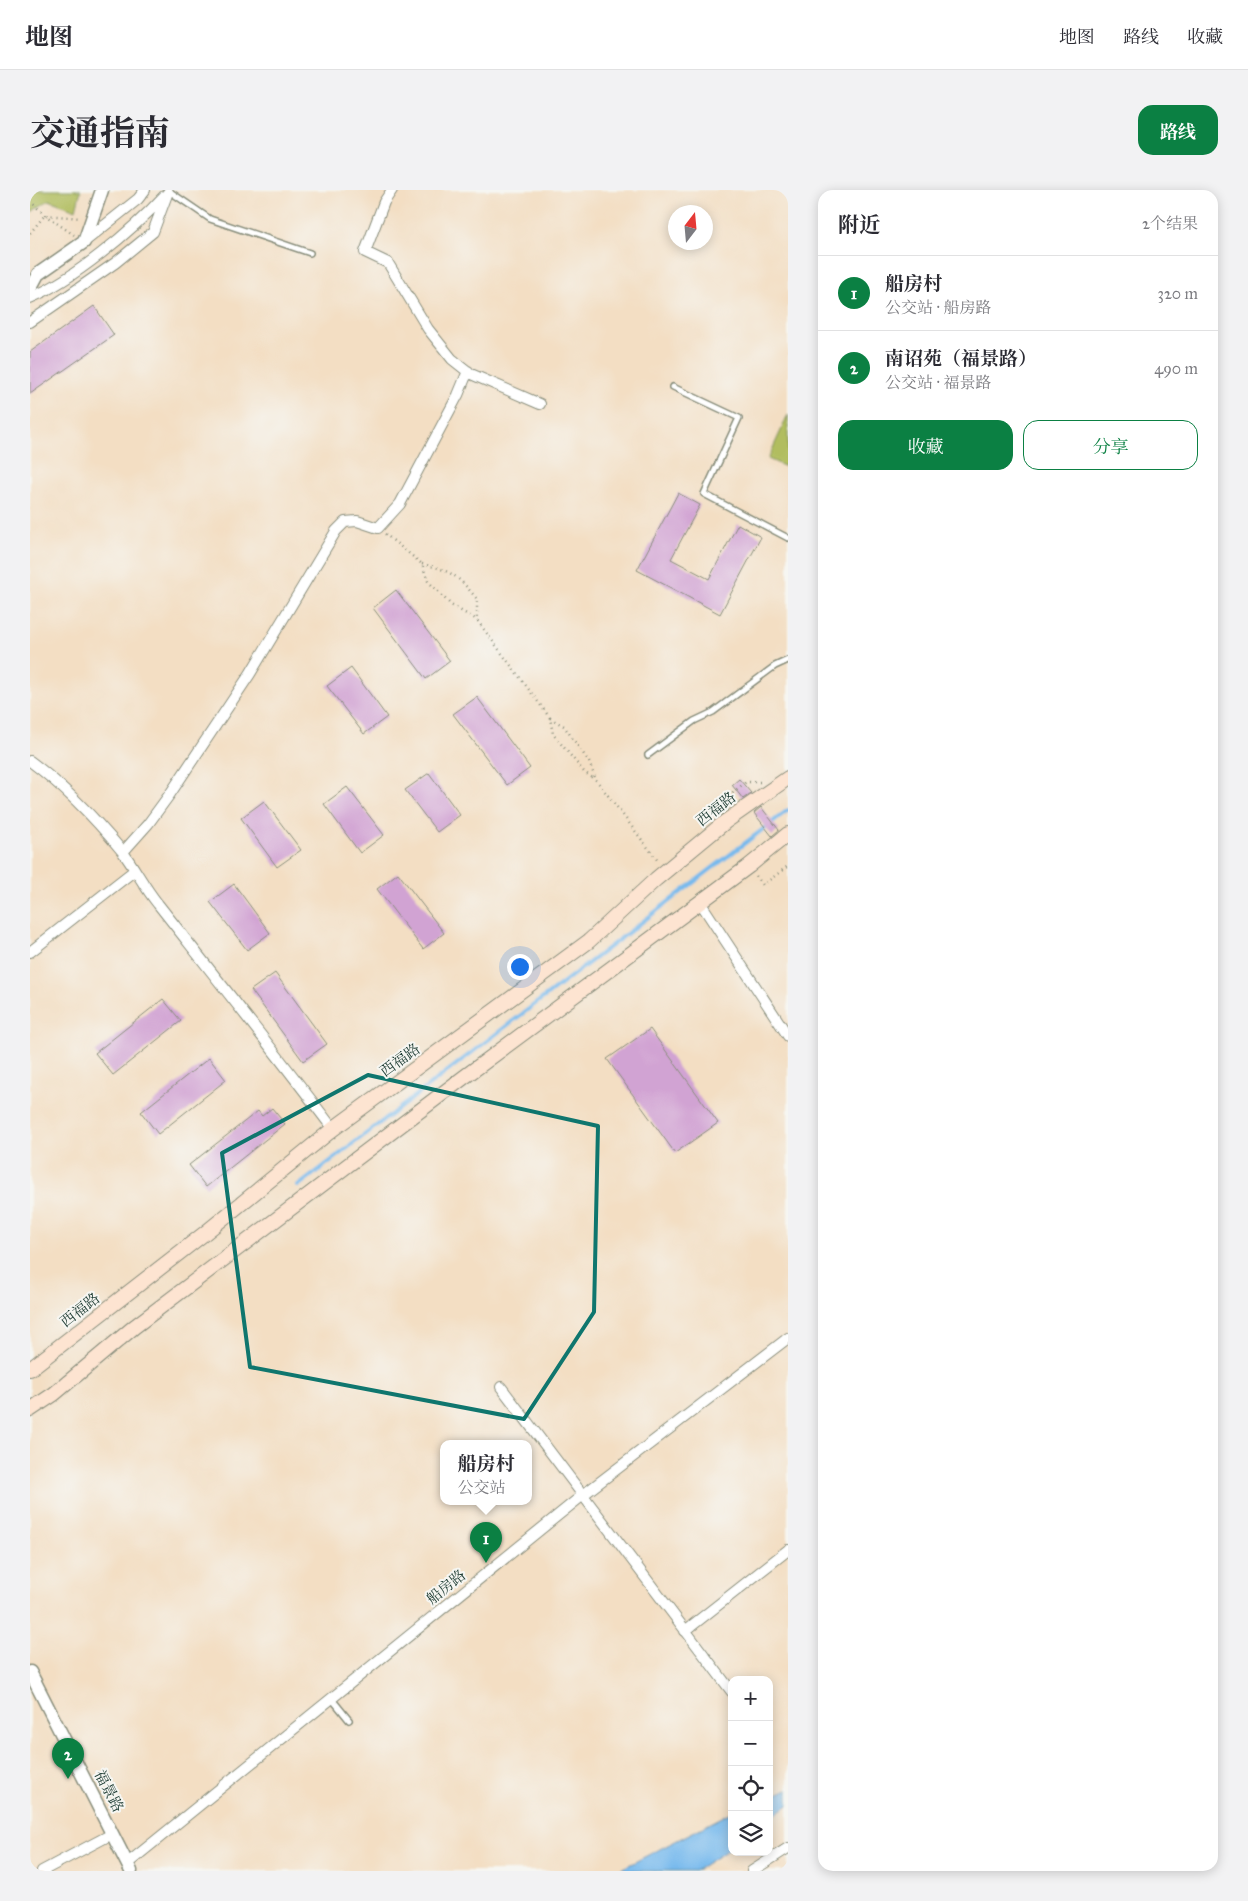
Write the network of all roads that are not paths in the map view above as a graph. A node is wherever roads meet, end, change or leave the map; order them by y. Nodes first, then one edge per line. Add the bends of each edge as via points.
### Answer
1 (102, 190) edge
2 (145, 190) edge
3 (392, 190) edge
4 (169, 191) edge
5 (84, 242) junction
6 (310, 253) dead end
7 (30, 289) edge
8 (30, 298) edge
9 (30, 322) edge
10 (468, 371) junction
11 (673, 387) dead end
12 (540, 404) dead end
13 (788, 538) edge
14 (788, 660) edge
15 (648, 755) dead end
16 (30, 761) edge
17 (788, 778) edge
18 (788, 834) edge
19 (123, 852) junction
20 (135, 870) junction
21 (700, 902) junction
22 (30, 952) edge
23 (788, 1036) edge
24 (333, 1129) junction
25 (788, 1338) edge
26 (30, 1368) edge
27 (501, 1387) dead end
28 (30, 1410) edge
29 (583, 1495) junction
30 (788, 1550) edge
31 (686, 1631) junction
32 (30, 1672) edge
33 (728, 1687) edge
34 (332, 1699) junction
35 (349, 1720) dead end
36 (112, 1834) junction
37 (788, 1848) edge
38 (129, 1867) edge
39 (42, 1871) edge
40 (752, 1871) edge

1 - 5 street
2 - 5 street
3 - 10 street via 384,202 365,252 388,262 428,329 452,359
4 - 6 lane via 210,219
4 - 8 street via 105,250 50,290
4 - 9 street via 152,232 115,263
5 - 7 street via 38,274
10 - 12 street
10 - 19 street via 400,504 378,528 351,521 336,531 250,674 170,794
11 - 13 lane via 740,418 704,494
14 - 15 lane via 713,712 694,720
16 - 19 street via 80,803
17 - 24 main road, 西福路 via 725,822 589,940
18 - 21 main road
19 - 20 street
20 - 22 street
20 - 24 street via 146,889
21 - 23 street
21 - 28 main road via 134,1326 54,1394
24 - 26 main road, 西福路
25 - 29 street, 船房路
27 - 29 street
29 - 31 street
29 - 34 street, 船房路
30 - 31 street
31 - 33 street
32 - 36 street, 福景路
34 - 35 lane
34 - 38 street, 船房路
36 - 38 street, 福景路
36 - 39 street
37 - 40 street

